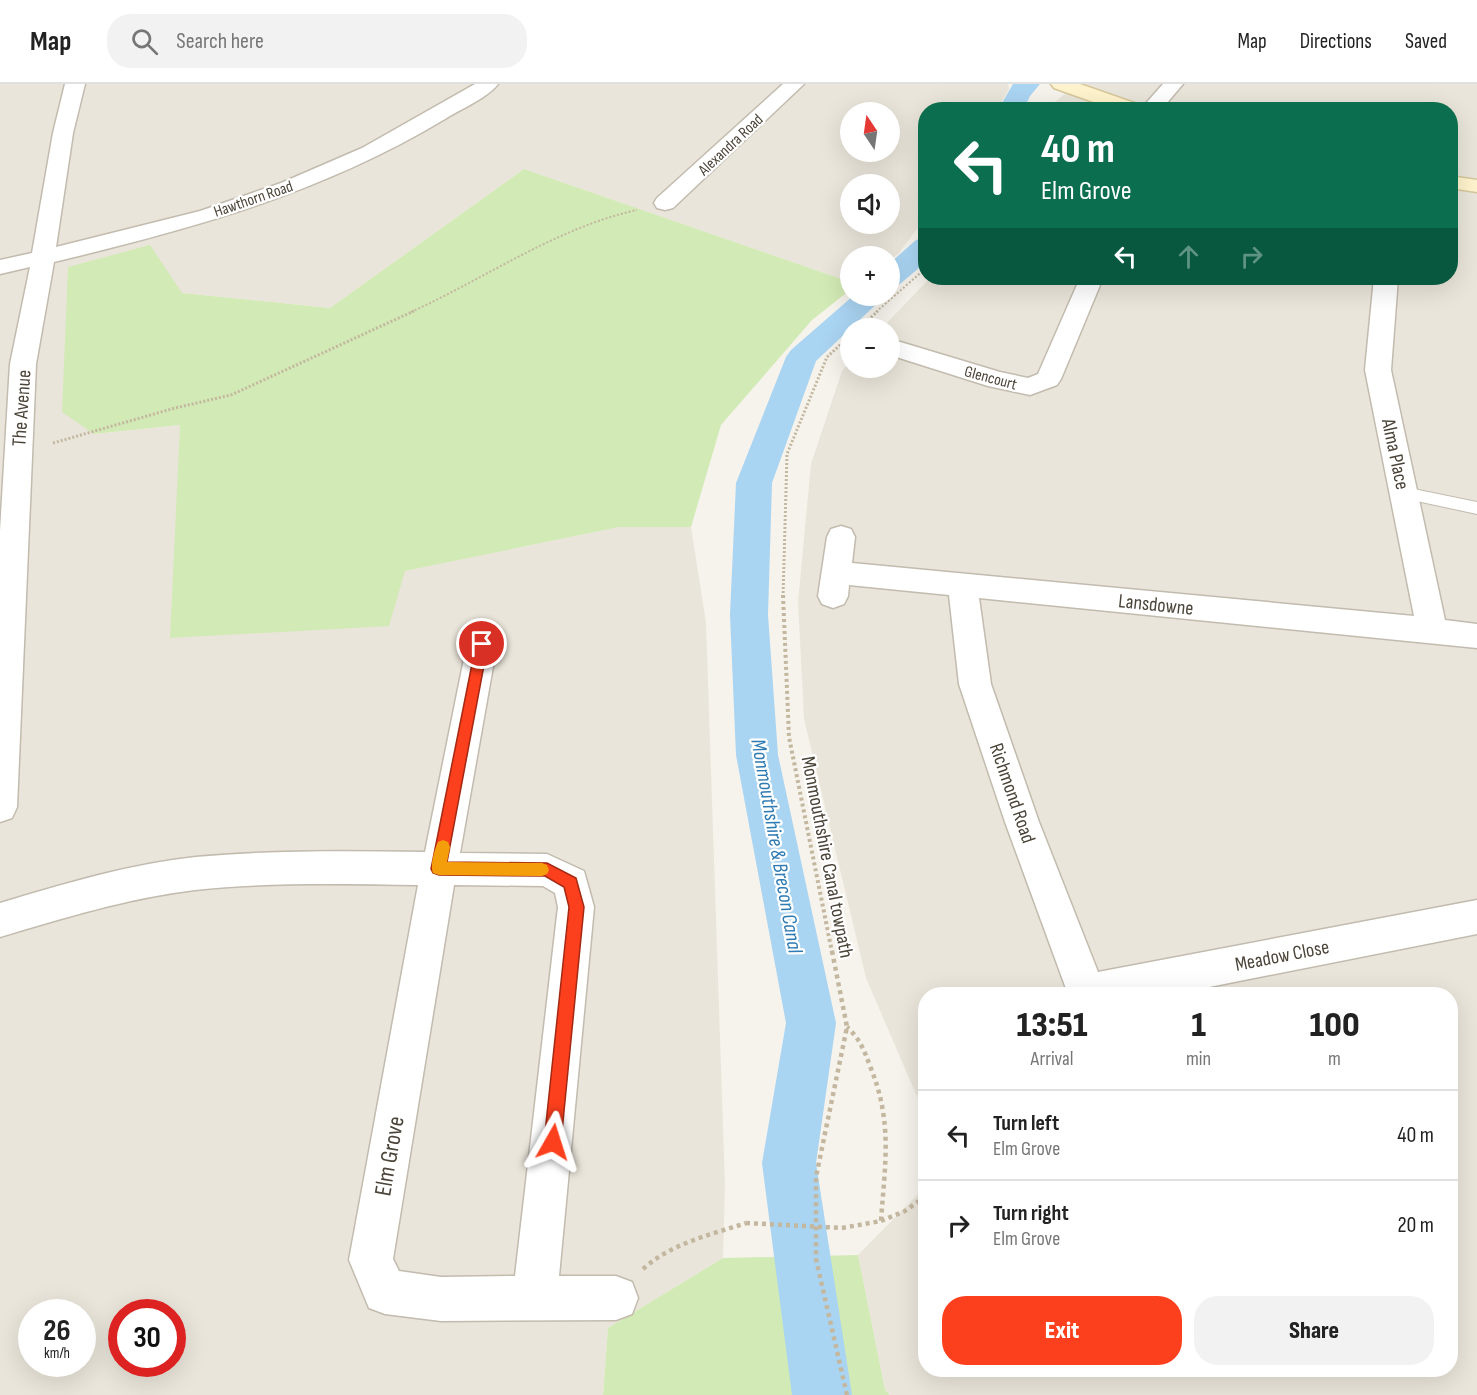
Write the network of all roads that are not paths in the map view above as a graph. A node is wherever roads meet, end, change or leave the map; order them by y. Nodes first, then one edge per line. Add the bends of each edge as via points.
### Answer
1 (75, 84) edge
2 (488, 84) edge
3 (794, 84) edge
4 (1173, 84) edge
5 (1064, 85) edge
6 (1113, 102) edge
7 (1157, 102) edge
8 (1458, 183) edge
9 (1477, 186) edge
10 (666, 203) road end
11 (43, 258) junction
12 (0, 267) edge
13 (1088, 285) edge
14 (1385, 285) edge
15 (900, 350) edge
16 (1404, 493) junction
17 (1477, 508) edge
18 (841, 537) dead end
19 (963, 585) junction
20 (1432, 630) junction
21 (1477, 636) edge
22 (482, 644) dead end
23 (3, 696) edge
24 (0, 807) edge
25 (439, 869) junction
26 (1477, 917) edge
27 (0, 920) edge
28 (1084, 987) edge
29 (1122, 987) edge
30 (535, 1298) junction
31 (616, 1298) road end

1 - 11 street, The Avenue
2 - 11 street, Hawthorn Road via 418,127 328,172 178,224
3 - 10 street, Alexandra Road
4 - 7 street
5 - 6 street
8 - 9 street
11 - 12 street, Hawthorn Road
11 - 23 street, The Avenue via 23,364
13 - 15 street, Glencourt via 1048,379 1030,387
14 - 16 street, Alma Place via 1378,370
16 - 17 lane
16 - 20 street, Alma Place
18 - 19 street, Lansdowne via 834,584
19 - 20 street, Lansdowne
19 - 28 street, Richmond Road via 975,684
20 - 21 street, Lansdowne
22 - 25 street, Elm Grove
23 - 24 street, The Avenue
25 - 27 street via 296,867 194,874 88,894
25 - 30 street via 547,870 571,883 576,907
25 - 30 street, Elm Grove via 371,1260 385,1292 441,1299
26 - 29 street, Meadow Close
30 - 31 street, Elm Grove

